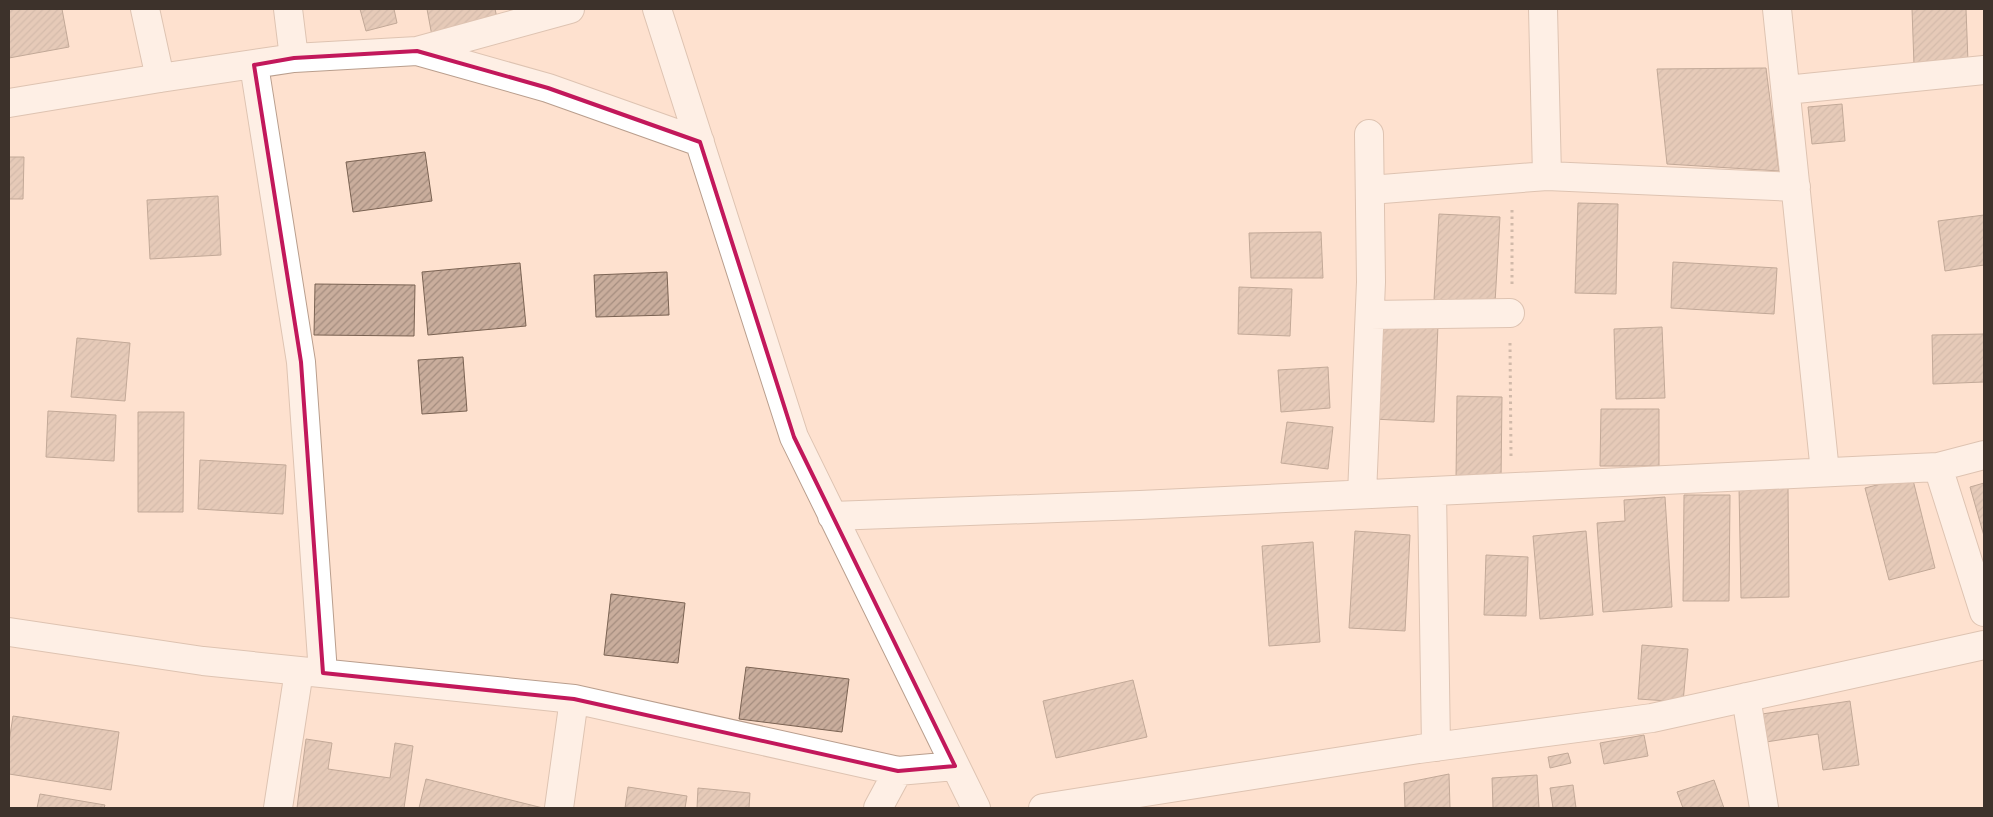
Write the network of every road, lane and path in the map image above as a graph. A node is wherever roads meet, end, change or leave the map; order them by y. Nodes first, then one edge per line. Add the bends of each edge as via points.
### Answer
1 (145, 9) edge
2 (288, 9) edge
3 (570, 9) edge
4 (657, 9) edge
5 (1543, 9) edge
6 (1777, 9) edge
7 (418, 51) junction
8 (294, 58) junction
9 (254, 65) junction
10 (1984, 70) edge
11 (160, 78) junction
12 (1786, 90) junction
13 (9, 103) edge
14 (1369, 134) dead end
15 (700, 142) junction
16 (1547, 176) junction
17 (1796, 187) junction
18 (1370, 190) junction
19 (1510, 313) dead end
20 (1370, 315) junction
21 (1984, 455) edge
22 (1938, 467) junction
23 (1825, 472) junction
24 (1432, 491) junction
25 (1362, 494) junction
26 (832, 516) junction
27 (1984, 612) edge
28 (9, 632) edge
29 (1984, 645) edge
30 (311, 672) junction
31 (1746, 697) junction
32 (574, 699) junction
33 (1436, 747) junction
34 (955, 766) junction
35 (898, 770) junction
36 (278, 808) edge
37 (559, 808) edge
38 (878, 808) edge
39 (976, 808) edge
40 (1043, 808) edge
41 (1764, 808) edge

1 - 11 street
2 - 8 street
3 - 7 street
4 - 15 street
5 - 16 street
6 - 12 street
7 - 8 street
7 - 15 street via 548,88
8 - 9 street
9 - 11 street
9 - 30 street via 301,362
10 - 12 street
11 - 13 street
12 - 17 street
14 - 18 street
15 - 26 street via 794,437
16 - 17 street
16 - 18 street
17 - 23 street
18 - 20 street
19 - 20 street
20 - 25 street
21 - 22 street
22 - 23 street
22 - 27 street
23 - 24 street
24 - 25 street
24 - 33 street
25 - 26 street
26 - 34 street
28 - 30 street via 203,661
29 - 31 street
30 - 32 street
30 - 36 street
31 - 33 street via 1652,718
31 - 41 street
32 - 35 street
32 - 37 street
33 - 40 street
34 - 35 street
34 - 39 street
35 - 38 street

